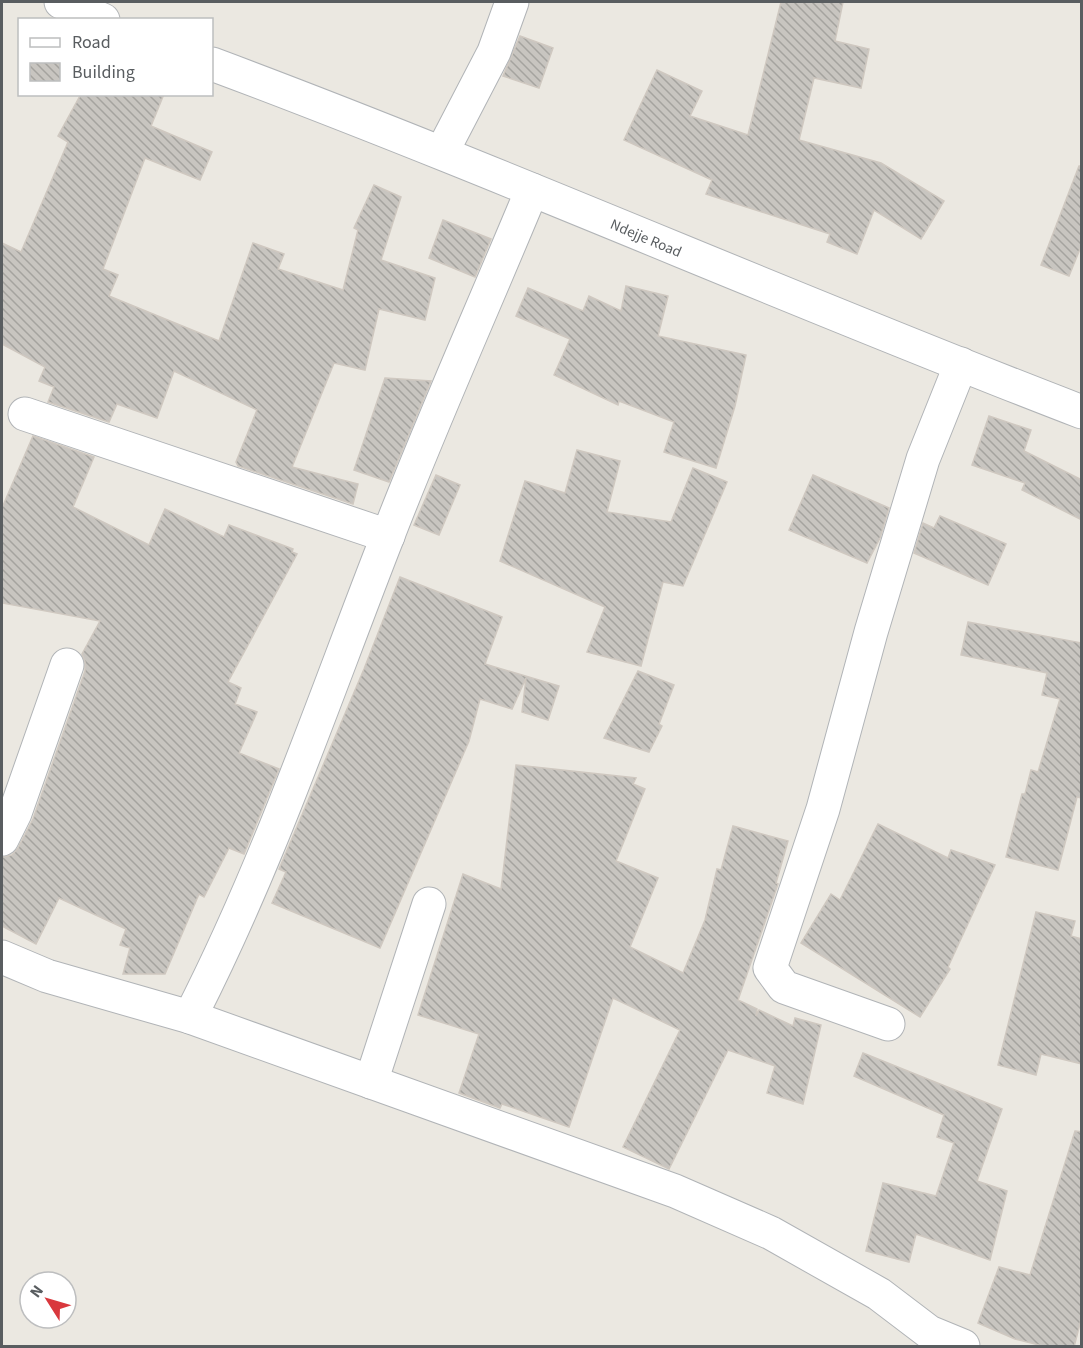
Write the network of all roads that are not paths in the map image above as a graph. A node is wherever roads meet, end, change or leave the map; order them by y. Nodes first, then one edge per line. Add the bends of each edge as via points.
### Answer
1 (61, 2) edge
2 (512, 2) edge
3 (99, 18) edge
4 (213, 64) edge
5 (442, 152) junction
6 (532, 190) junction
7 (961, 364) junction
8 (1082, 412) edge
9 (25, 414) dead end
10 (388, 536) junction
11 (67, 665) dead end
12 (2, 839) edge
13 (429, 904) dead end
14 (2, 957) edge
15 (190, 1017) junction
16 (888, 1024) dead end
17 (371, 1082) junction
18 (963, 1347) edge

1 - 3 street
2 - 5 street via 494,52
4 - 5 street, Ndejje Road
5 - 6 street, Ndejje Road
6 - 7 street, Ndejje Road
6 - 10 street
7 - 8 street, Ndejje Road
7 - 16 street via 924,459 823,809 770,968 784,987
9 - 10 street
10 - 15 street via 272,839
11 - 12 street via 15,813
13 - 17 street
14 - 15 street via 47,976
15 - 17 street
17 - 18 street via 675,1191 771,1233 879,1294 929,1332

